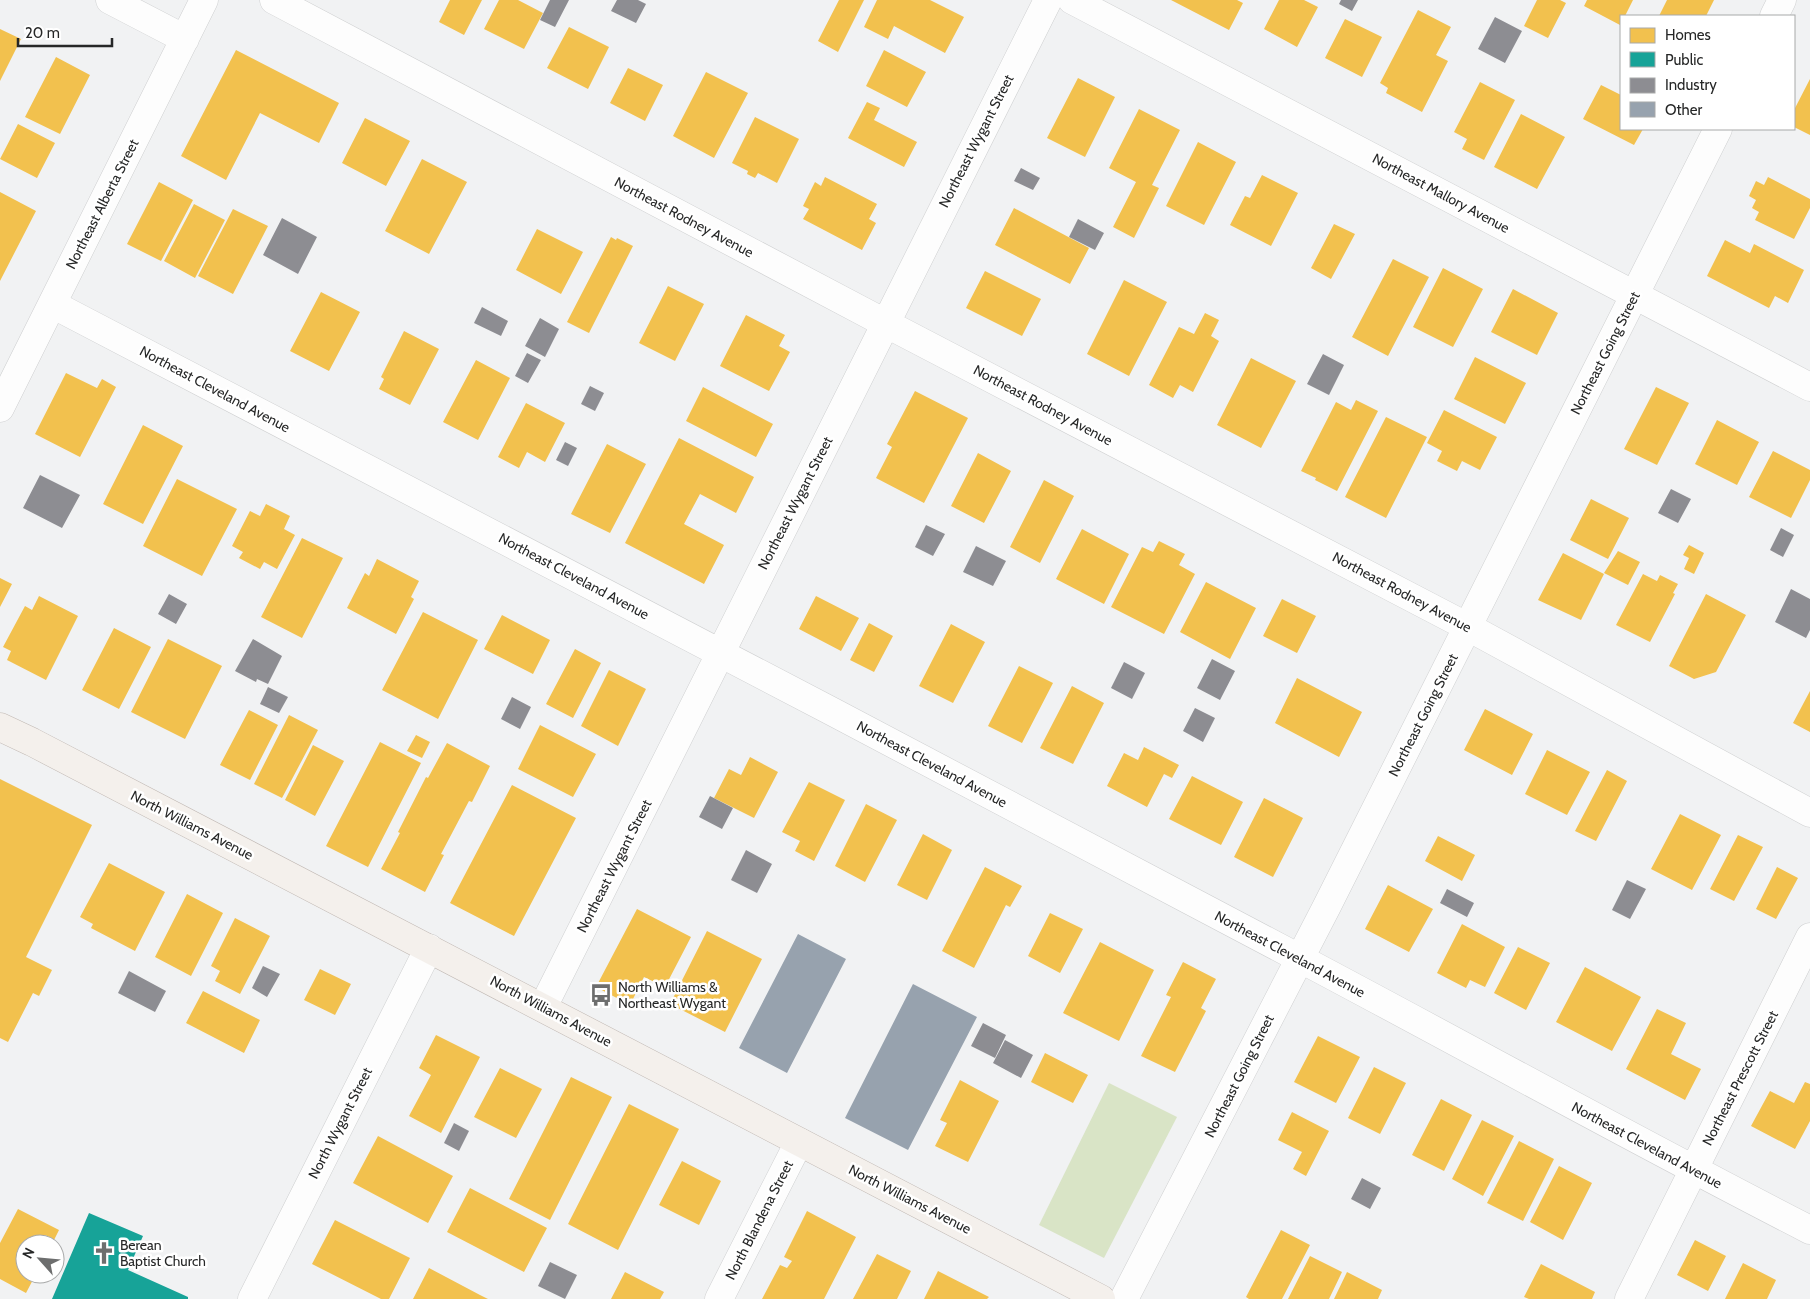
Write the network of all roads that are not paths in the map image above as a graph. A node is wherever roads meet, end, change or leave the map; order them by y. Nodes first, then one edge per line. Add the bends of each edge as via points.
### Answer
1 (110, 0) edge
2 (204, 0) edge
3 (274, 0) edge
4 (1048, 0) edge
5 (1072, 0) edge
6 (1782, 0) edge
7 (1774, 15) edge
8 (185, 39) junction
9 (1718, 130) edge
10 (1635, 295) junction
11 (52, 304) junction
12 (885, 323) junction
13 (1810, 387) edge
14 (3, 395) edge
15 (1468, 627) junction
16 (720, 652) junction
17 (0, 727) edge
18 (1810, 812) edge
19 (1810, 937) edge
20 (429, 948) junction
21 (1300, 958) junction
22 (543, 1007) junction
23 (799, 1142) junction
24 (1693, 1170) junction
25 (1810, 1230) edge
26 (252, 1299) edge
27 (719, 1299) edge
28 (1101, 1299) edge
29 (1124, 1299) edge
30 (1629, 1299) edge

1 - 8 street
2 - 8 street, Northeast Alberta Street
3 - 12 street, Northeast Rodney Avenue
4 - 12 street, Northeast Wygant Street
5 - 10 street, Northeast Mallory Avenue
6 - 7 street
8 - 11 street, Northeast Alberta Street
9 - 10 street, Northeast Going Street
10 - 13 street, Northeast Mallory Avenue
10 - 15 street, Northeast Going Street
11 - 14 street, Northeast Alberta Street
11 - 16 street, Northeast Cleveland Avenue
12 - 15 street, Northeast Rodney Avenue
12 - 16 street, Northeast Wygant Street
15 - 18 street, Northeast Rodney Avenue
15 - 21 street, Northeast Going Street
16 - 21 street, Northeast Cleveland Avenue
16 - 22 street, Northeast Wygant Street
17 - 20 main road, North Williams Avenue
19 - 24 street, Northeast Prescott Street
20 - 22 main road, North Williams Avenue
20 - 26 street, North Wygant Street
21 - 24 street, Northeast Cleveland Avenue
21 - 29 street, Northeast Going Street
22 - 23 main road, North Williams Avenue
23 - 27 street, North Blandena Street
23 - 28 main road, North Williams Avenue
24 - 25 street, Northeast Cleveland Avenue
24 - 30 street, Northeast Prescott Street

